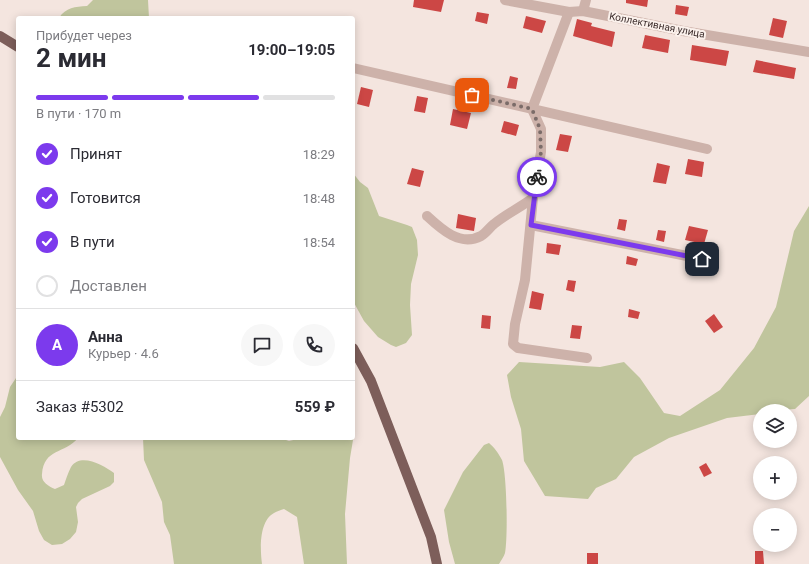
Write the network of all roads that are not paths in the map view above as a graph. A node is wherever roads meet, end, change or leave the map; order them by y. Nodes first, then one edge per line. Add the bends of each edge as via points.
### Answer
1 (505, 0) edge
2 (586, 0) edge
3 (583, 11) junction
4 (568, 12) junction
5 (0, 36) edge
6 (16, 46) edge
7 (809, 52) edge
8 (355, 68) edge
9 (532, 109) junction
10 (707, 149) dead end
11 (533, 198) junction
12 (426, 216) dead end
13 (531, 225) junction
14 (702, 259) dead end
15 (355, 352) edge
16 (587, 358) dead end
17 (437, 564) edge

1 - 4 street, Коллективная улица
2 - 3 street
3 - 4 street, Коллективная улица
3 - 7 street, Коллективная улица
4 - 9 street
5 - 6 main road
8 - 9 street
9 - 10 street
9 - 11 street via 540,129 541,152
11 - 12 street via 495,223 482,236 471,240 451,234
11 - 13 street
13 - 14 street
13 - 16 street via 525,280 513,344 518,348
15 - 17 main road via 371,382 431,537

